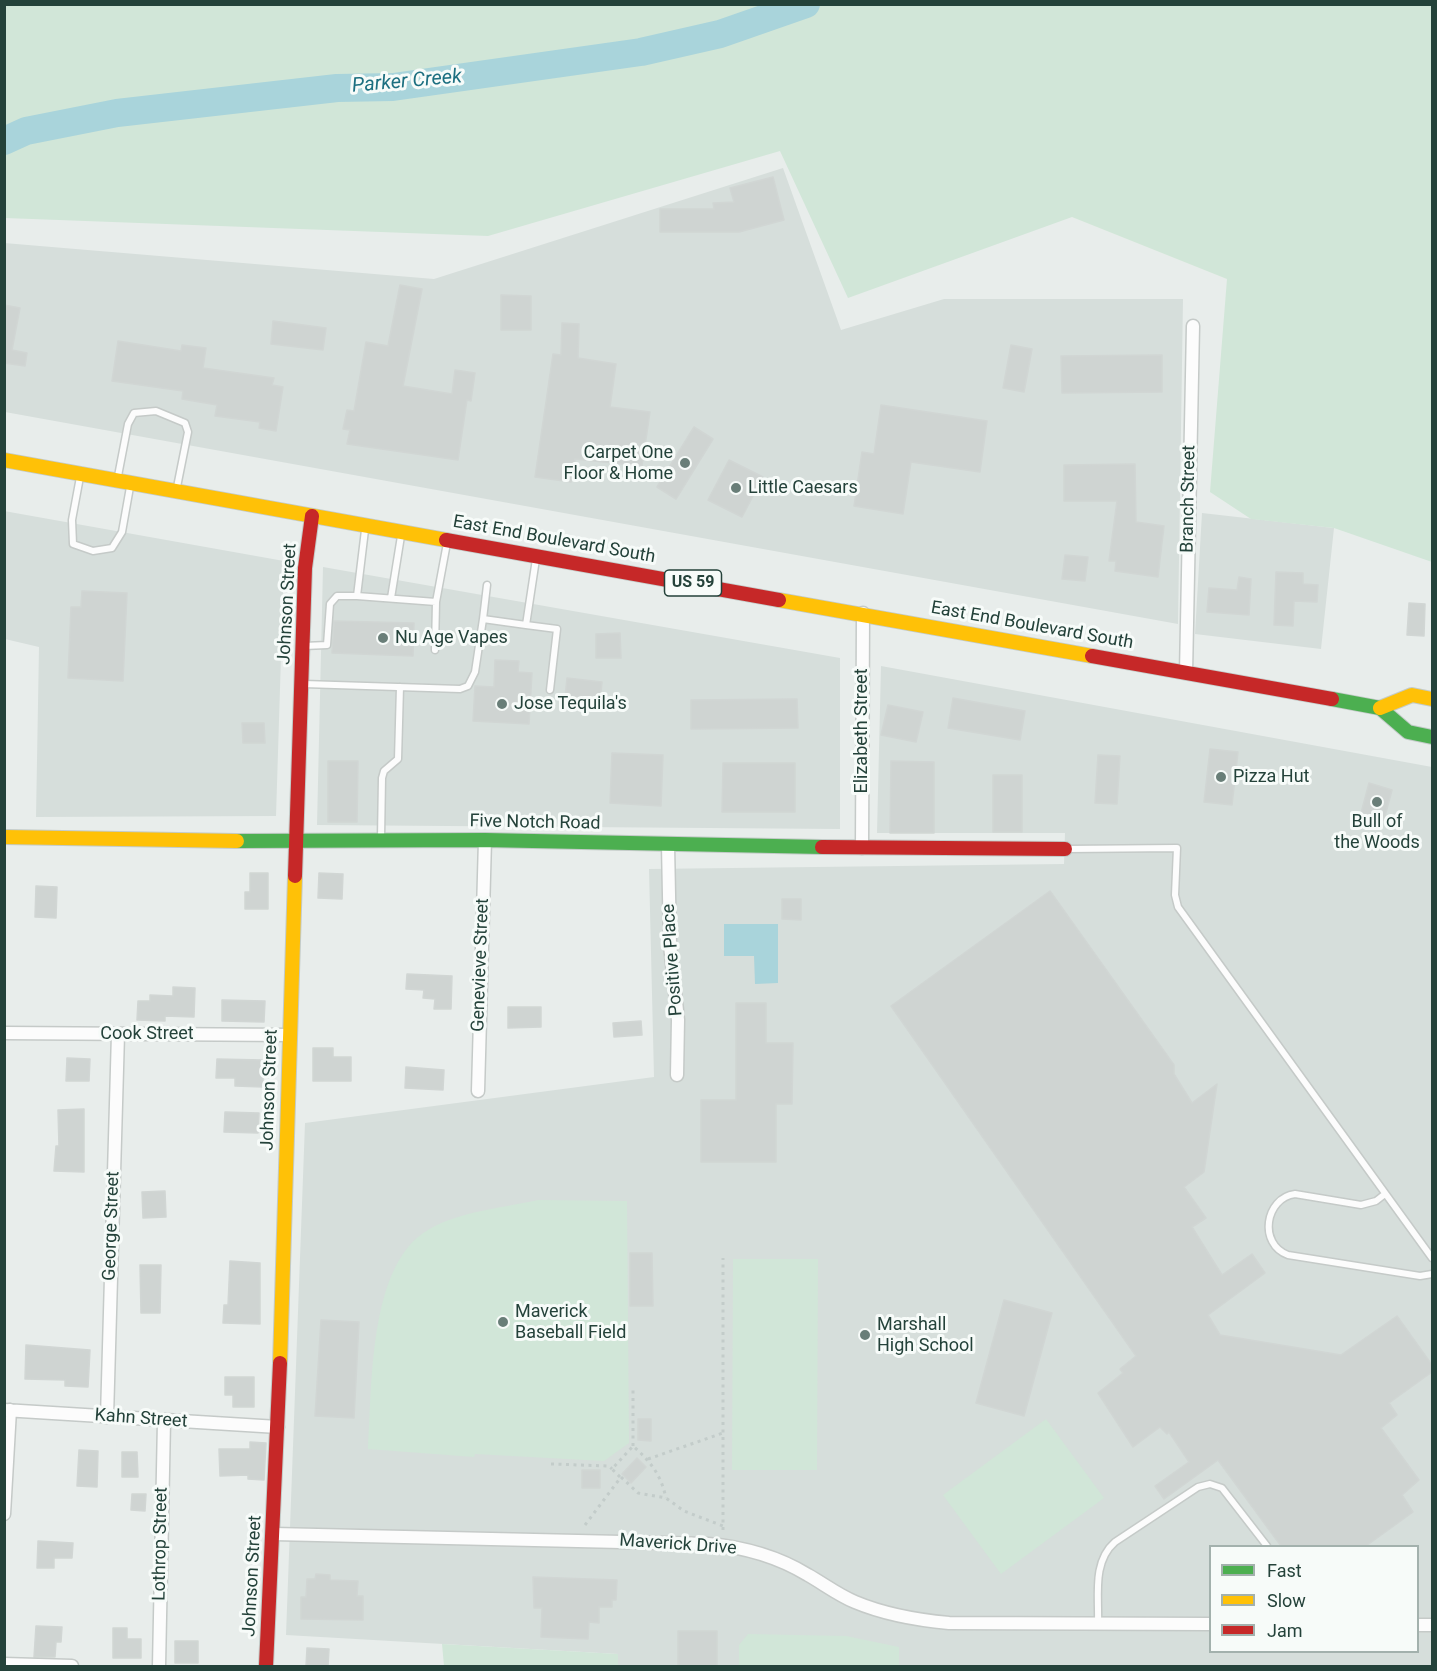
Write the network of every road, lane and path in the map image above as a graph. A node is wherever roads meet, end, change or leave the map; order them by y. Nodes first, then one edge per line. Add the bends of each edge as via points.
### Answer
1 (1193, 326) dead end
2 (4, 460) edge
3 (80, 474) junction
4 (124, 482) junction
5 (177, 491) junction
6 (312, 516) junction
7 (365, 525) junction
8 (402, 532) junction
9 (448, 540) junction
10 (536, 556) junction
11 (487, 585) dead end
12 (357, 596) junction
13 (391, 598) junction
14 (436, 602) junction
15 (863, 614) junction
16 (483, 619) junction
17 (526, 625) junction
18 (303, 646) junction
19 (435, 650) dead end
20 (1186, 672) junction
21 (303, 684) junction
22 (400, 687) junction
23 (550, 690) dead end
24 (1432, 699) edge
25 (1380, 708) junction
26 (1432, 737) edge
27 (4, 837) edge
28 (297, 840) junction
29 (381, 840) junction
30 (485, 840) junction
31 (668, 845) junction
32 (862, 848) junction
33 (1065, 849) joint
34 (4, 1033) edge
35 (118, 1034) junction
36 (290, 1035) junction
37 (677, 1075) dead end
38 (478, 1091) dead end
39 (1385, 1194) junction
40 (723, 1258) dead end
41 (1432, 1258) edge
42 (1432, 1274) edge
43 (633, 1390) dead end
44 (7, 1410) edge
45 (107, 1417) junction
46 (164, 1421) junction
47 (278, 1427) junction
48 (723, 1432) junction
49 (633, 1446) junction
50 (648, 1459) junction
51 (551, 1464) dead end
52 (612, 1469) junction
53 (621, 1477) junction
54 (666, 1498) junction
55 (4, 1515) edge
56 (585, 1524) dead end
57 (274, 1534) junction
58 (1266, 1545) edge
59 (1098, 1623) junction
60 (1209, 1624) edge
61 (4, 1665) edge
62 (72, 1666) edge
63 (159, 1666) edge
64 (266, 1666) edge

1 - 20 street, Branch Street
2 - 3 main road, East End Boulevard South / US 59
3 - 4 main road, East End Boulevard South / US 59
3 - 4 lane via 72,520 73,544 93,551 112,548 122,532
4 - 5 main road, East End Boulevard South / US 59
4 - 5 lane via 128,424 134,413 156,411 185,423 188,432
5 - 6 main road, East End Boulevard South / US 59
6 - 7 main road, East End Boulevard South / US 59
6 - 18 main road, Johnson Street via 305,568
7 - 8 main road, East End Boulevard South / US 59
7 - 12 lane
8 - 9 main road, East End Boulevard South / US 59
8 - 13 lane
9 - 10 main road, East End Boulevard South / US 59
9 - 14 lane
10 - 15 main road, East End Boulevard South / US 59
10 - 17 lane
11 - 16 lane
12 - 13 lane
12 - 18 lane via 336,596 330,604 327,645
13 - 14 lane
14 - 19 lane
15 - 20 main road, East End Boulevard South / US 59
15 - 32 street, Elizabeth Street
16 - 17 lane
16 - 22 lane via 475,672 468,686
17 - 23 lane via 557,629
18 - 21 main road, Johnson Street
20 - 25 main road, East End Boulevard South / US 59
21 - 22 lane
21 - 28 main road, Johnson Street
22 - 29 lane via 398,759 382,778
24 - 25 main road via 1412,695
25 - 26 main road via 1408,732
27 - 28 main road, Five Notch Road
28 - 29 main road, Five Notch Road
28 - 36 main road, Johnson Street
29 - 30 main road, Five Notch Road
30 - 31 main road, Five Notch Road
30 - 38 street, Genevieve Street
31 - 32 main road, Five Notch Road
31 - 37 street, Positive Place via 670,945 678,1020
32 - 33 main road, Five Notch Road
33 - 39 lane via 1176,848 1178,907
34 - 35 street, Cook Street
35 - 36 street, Cook Street
35 - 45 street, George Street
36 - 47 main road, Johnson Street
39 - 41 lane
39 - 42 lane via 1361,1205 1286,1195 1272,1209 1269,1238 1288,1255 1420,1276
40 - 48 path
43 - 49 path
44 - 45 street, Kahn Street
44 - 55 street
45 - 46 street, Kahn Street
46 - 47 street, Kahn Street
46 - 63 street, Lothrop Street
47 - 57 main road, Johnson Street
48 - 50 path
48 - 54 path via 723,1528 684,1511
49 - 50 path
49 - 52 path
50 - 54 path
51 - 52 path
52 - 53 path
53 - 54 path via 638,1493
53 - 56 path
57 - 59 street, Maverick Drive via 725,1545 776,1558 855,1602 900,1617 949,1623
57 - 64 main road, Johnson Street
58 - 59 lane via 1222,1488 1210,1484 1198,1487 1104,1552 1099,1569
59 - 60 street, Maverick Drive
61 - 62 street

